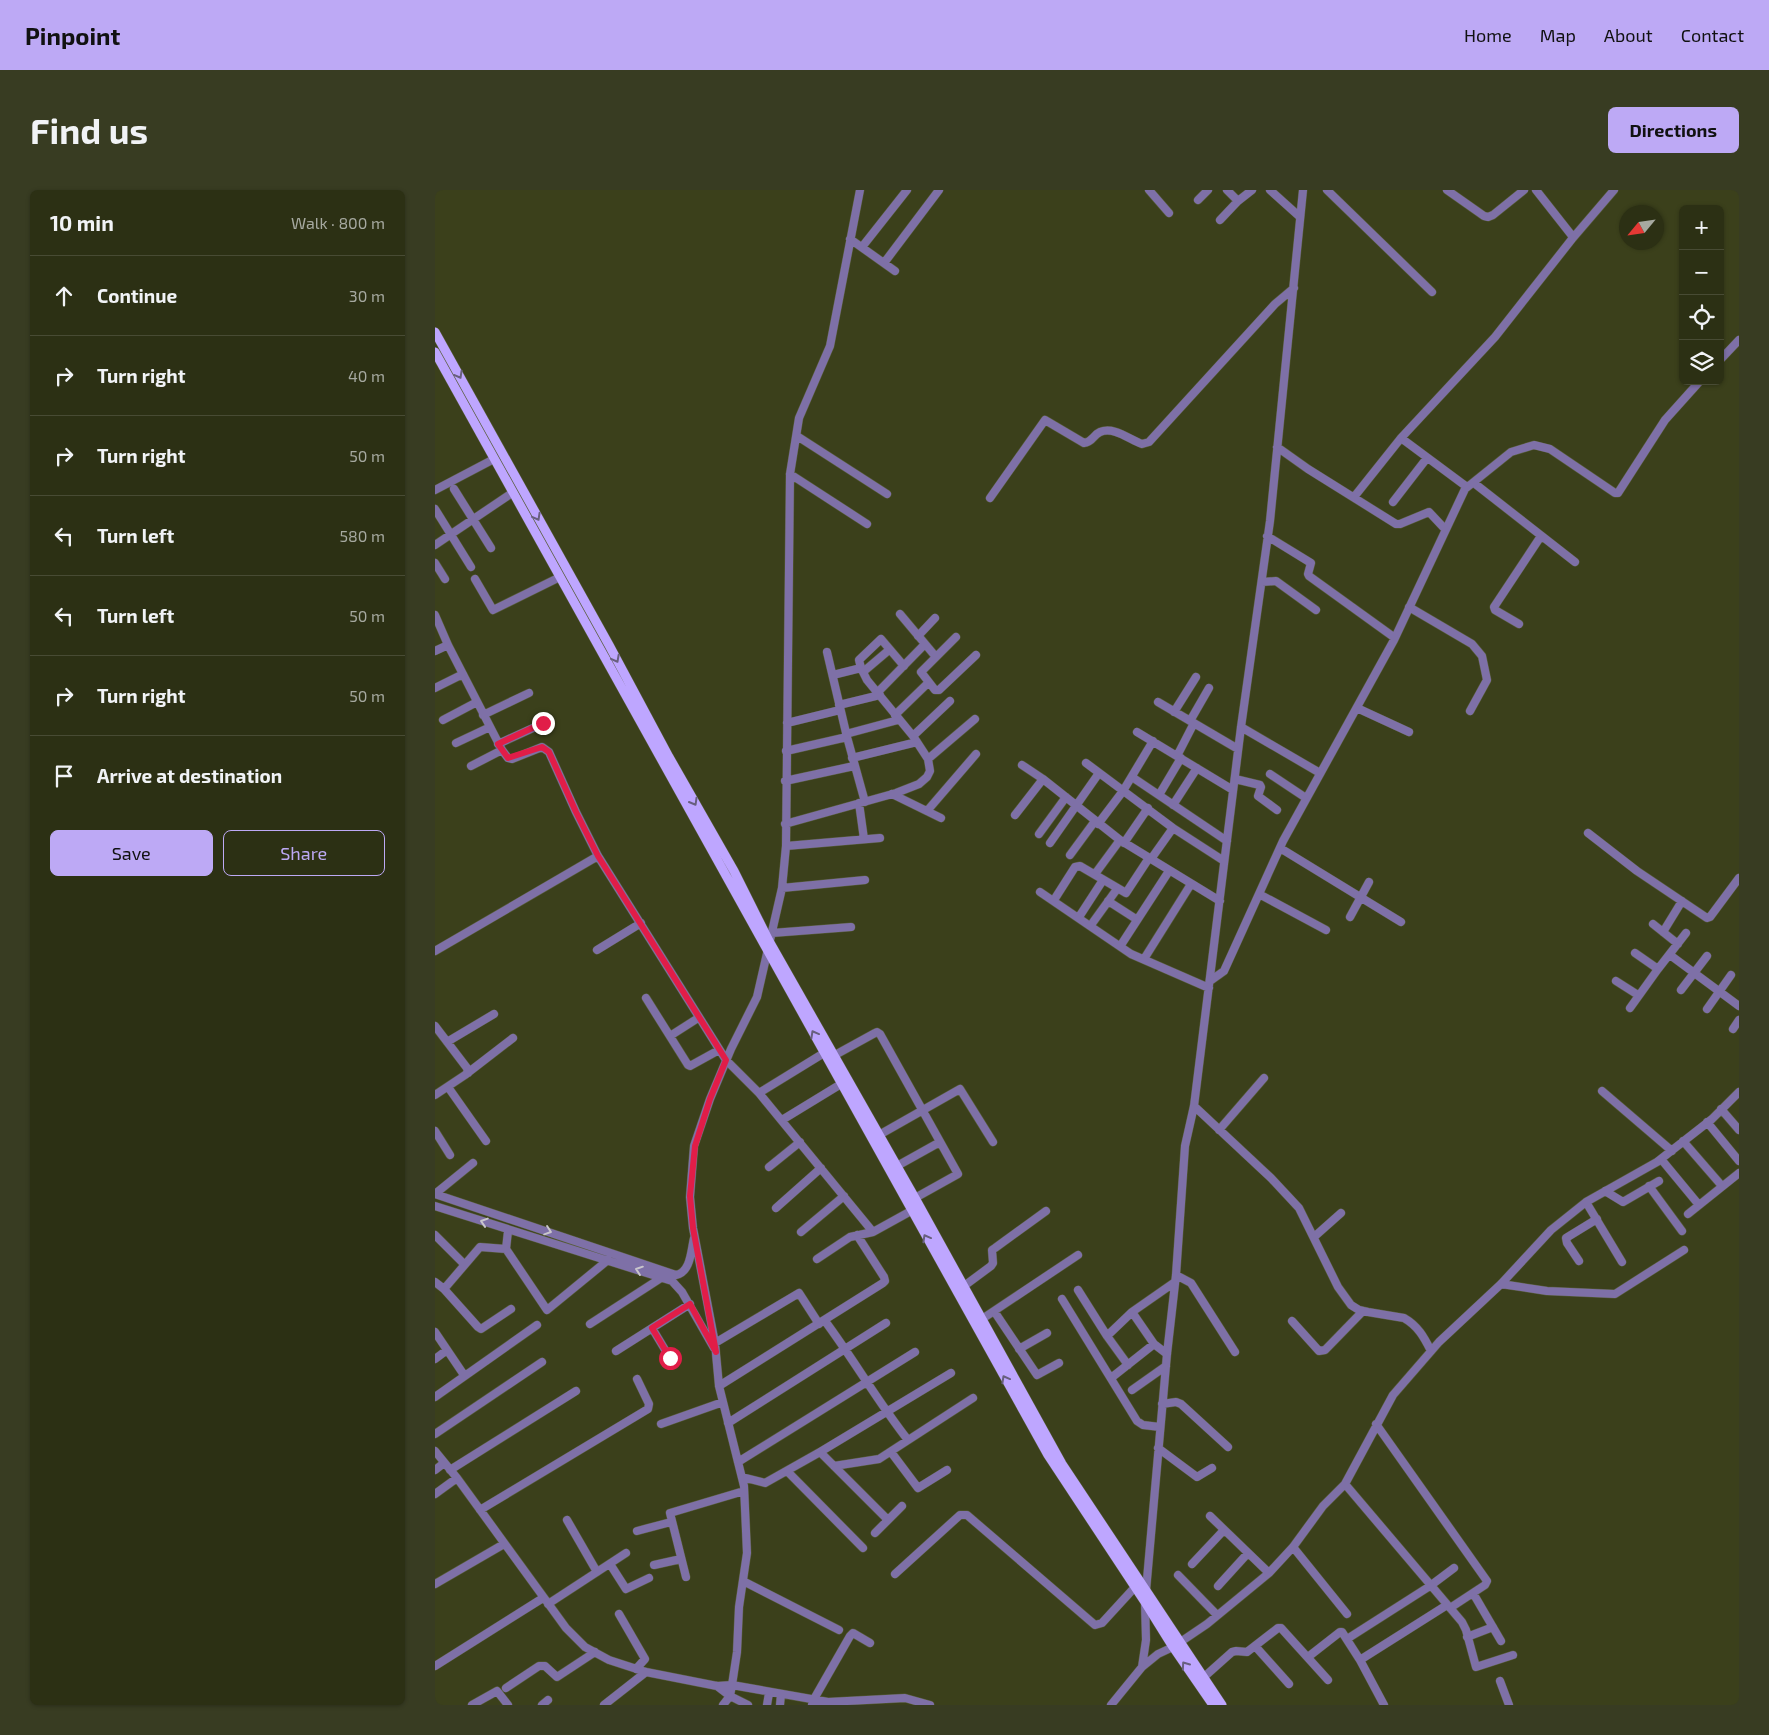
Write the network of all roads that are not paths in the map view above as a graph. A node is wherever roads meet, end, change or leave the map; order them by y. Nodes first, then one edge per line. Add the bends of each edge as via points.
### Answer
1 (860, 190) edge
2 (907, 190) edge
3 (1149, 190) edge
4 (1208, 190) edge
5 (1227, 190) edge
6 (1252, 190) edge
7 (1270, 190) edge
8 (1303, 190) edge
9 (1327, 190) edge
10 (1447, 190) edge
11 (1524, 190) edge
12 (1536, 190) edge
13 (1615, 190) edge
14 (936, 191) edge
15 (1198, 200) dead end
16 (1238, 201) junction
17 (1169, 213) dead end
18 (1300, 217) junction
19 (1220, 220) dead end
20 (1573, 237) junction
21 (850, 239) junction
22 (862, 248) junction
23 (885, 264) junction
24 (895, 271) dead end
25 (1293, 288) junction
26 (1432, 292) dead end
27 (435, 332) edge
28 (1739, 340) edge
29 (435, 352) edge
30 (1724, 356) edge
31 (1696, 385) edge
32 (797, 436) junction
33 (1401, 438) junction
34 (1277, 447) junction
35 (1427, 458) junction
36 (494, 459) junction
37 (791, 474) junction
38 (1471, 485) junction
39 (454, 488) dead end
40 (435, 490) edge
41 (512, 493) junction
42 (887, 494) dead end
43 (1354, 496) junction
44 (990, 498) dead end
45 (1393, 502) dead end
46 (435, 509) edge
47 (473, 519) junction
48 (867, 524) dead end
49 (1445, 529) junction
50 (451, 534) junction
51 (1267, 536) junction
52 (1541, 536) junction
53 (435, 544) edge
54 (491, 548) dead end
55 (1575, 562) dead end
56 (435, 563) edge
57 (471, 567) dead end
58 (560, 577) junction
59 (445, 579) dead end
60 (475, 579) dead end
61 (1262, 582) junction
62 (1409, 607) junction
63 (1316, 610) dead end
64 (900, 614) dead end
65 (435, 615) edge
66 (935, 618) dead end
67 (1519, 624) dead end
68 (918, 636) junction
69 (956, 637) dead end
70 (1395, 638) junction
71 (925, 644) junction
72 (448, 645) junction
73 (889, 650) junction
74 (435, 651) edge
75 (827, 652) dead end
76 (977, 655) dead end
77 (936, 657) junction
78 (904, 666) junction
79 (862, 670) junction
80 (463, 674) junction
81 (833, 675) junction
82 (1196, 677) dead end
83 (928, 683) junction
84 (435, 688) edge
85 (1209, 688) dead end
86 (529, 693) dead end
87 (878, 694) junction
88 (950, 701) dead end
89 (477, 702) junction
90 (1158, 702) dead end
91 (840, 707) junction
92 (1357, 708) junction
93 (1470, 711) dead end
94 (1174, 712) junction
95 (483, 715) junction
96 (897, 717) junction
97 (975, 719) dead end
98 (443, 720) dead end
99 (1192, 722) junction
100 (543, 723) dead end
101 (787, 723) junction
102 (490, 727) junction
103 (1241, 727) junction
104 (1137, 732) dead end
105 (1409, 732) dead end
106 (846, 736) junction
107 (915, 739) junction
108 (1153, 741) junction
109 (456, 743) dead end
110 (500, 747) junction
111 (1238, 749) junction
112 (786, 751) junction
113 (976, 754) dead end
114 (1179, 757) junction
115 (929, 759) junction
116 (853, 762) junction
117 (1086, 763) dead end
118 (1022, 765) dead end
119 (471, 766) dead end
120 (670, 768) junction
121 (1197, 768) junction
122 (1099, 773) junction
123 (1320, 773) junction
124 (1270, 774) dead end
125 (1132, 777) junction
126 (1043, 779) junction
127 (1235, 779) junction
128 (785, 782) junction
129 (1233, 790) junction
130 (1123, 791) junction
131 (892, 794) junction
132 (1159, 795) junction
133 (1066, 798) junction
134 (1306, 798) junction
135 (862, 802) junction
136 (1173, 805) junction
137 (1077, 806) junction
138 (1147, 808) junction
139 (1277, 810) dead end
140 (927, 811) junction
141 (1015, 815) dead end
142 (941, 818) dead end
143 (1097, 822) junction
144 (785, 824) junction
145 (1173, 828) junction
146 (1588, 833) dead end
147 (1039, 834) dead end
148 (879, 838) dead end
149 (864, 839) junction
150 (1227, 841) junction
151 (1122, 842) junction
152 (1050, 843) dead end
153 (785, 846) junction
154 (1280, 848) junction
155 (1070, 855) dead end
156 (598, 856) junction
157 (1150, 859) junction
158 (1224, 861) junction
159 (1169, 871) junction
160 (1095, 874) junction
161 (1739, 878) edge
162 (865, 880) dead end
163 (1103, 880) junction
164 (1369, 882) dead end
165 (1191, 884) junction
166 (782, 888) junction
167 (1117, 889) junction
168 (1040, 892) dead end
169 (1259, 894) junction
170 (1360, 897) junction
171 (1054, 900) junction
172 (1220, 901) junction
173 (1682, 901) junction
174 (1108, 902) junction
175 (1079, 917) junction
176 (1350, 917) dead end
177 (1136, 919) junction
178 (1401, 922) dead end
179 (641, 923) junction
180 (1653, 924) dead end
181 (1091, 925) junction
182 (851, 927) dead end
183 (1326, 930) dead end
184 (1663, 932) junction
185 (1687, 933) dead end
186 (771, 937) junction
187 (1678, 944) junction
188 (1121, 945) junction
189 (597, 950) dead end
190 (435, 951) edge
191 (767, 951) junction
192 (1635, 953) dead end
193 (1670, 954) junction
194 (1707, 956) dead end
195 (1144, 959) junction
196 (1658, 968) junction
197 (1694, 972) junction
198 (1731, 975) dead end
199 (1616, 982) dead end
200 (1209, 985) junction
201 (1681, 990) dead end
202 (1720, 991) junction
203 (1638, 995) junction
204 (646, 998) dead end
205 (1739, 1006) edge
206 (1630, 1008) dead end
207 (1707, 1009) dead end
208 (494, 1014) dead end
209 (695, 1020) dead end
210 (1739, 1020) edge
211 (435, 1026) edge
212 (1733, 1029) dead end
213 (670, 1036) junction
214 (513, 1038) dead end
215 (447, 1042) junction
216 (719, 1050) junction
217 (824, 1053) junction
218 (835, 1055) junction
219 (726, 1060) junction
220 (468, 1073) junction
221 (1264, 1078) dead end
222 (841, 1084) junction
223 (448, 1087) junction
224 (1602, 1091) dead end
225 (1739, 1092) edge
226 (759, 1093) junction
227 (435, 1095) edge
228 (1194, 1106) junction
229 (1721, 1109) junction
230 (921, 1110) junction
231 (782, 1120) junction
232 (1707, 1122) junction
233 (1219, 1130) junction
234 (1739, 1130) edge
235 (435, 1131) edge
236 (879, 1135) junction
237 (486, 1141) dead end
238 (1683, 1141) junction
239 (800, 1142) junction
240 (940, 1142) junction
241 (993, 1142) dead end
242 (1672, 1151) junction
243 (450, 1155) dead end
244 (1661, 1159) junction
245 (1739, 1161) edge
246 (473, 1163) dead end
247 (897, 1166) junction
248 (769, 1167) dead end
249 (821, 1168) junction
250 (1739, 1173) edge
251 (1659, 1180) dead end
252 (1649, 1186) junction
253 (1722, 1186) junction
254 (1605, 1191) junction
255 (435, 1194) edge
256 (844, 1196) junction
257 (915, 1198) junction
258 (1586, 1202) junction
259 (1699, 1205) junction
260 (435, 1206) edge
261 (777, 1208) dead end
262 (911, 1210) junction
263 (1046, 1211) dead end
264 (1341, 1213) dead end
265 (1688, 1214) dead end
266 (1597, 1219) junction
267 (509, 1231) junction
268 (1682, 1231) dead end
269 (801, 1232) dead end
270 (873, 1232) junction
271 (435, 1235) edge
272 (857, 1235) junction
273 (695, 1236) junction
274 (1314, 1237) junction
275 (506, 1249) junction
276 (1684, 1250) dead end
277 (1078, 1255) dead end
278 (817, 1259) dead end
279 (608, 1260) junction
280 (1579, 1261) dead end
281 (1622, 1262) dead end
282 (464, 1264) junction
283 (661, 1278) junction
284 (1175, 1279) junction
285 (435, 1282) edge
286 (1501, 1284) junction
287 (964, 1286) junction
288 (444, 1289) junction
289 (1078, 1290) dead end
290 (1062, 1299) dead end
291 (690, 1304) junction
292 (511, 1309) dead end
293 (994, 1311) junction
294 (1363, 1311) junction
295 (1132, 1312) junction
296 (982, 1319) junction
297 (1292, 1321) dead end
298 (822, 1323) junction
299 (886, 1323) dead end
300 (590, 1324) dead end
301 (537, 1325) dead end
302 (652, 1328) junction
303 (435, 1332) edge
304 (1047, 1332) dead end
305 (1107, 1336) junction
306 (715, 1343) junction
307 (1154, 1344) junction
308 (845, 1349) junction
309 (1019, 1349) junction
310 (447, 1350) junction
311 (616, 1351) dead end
312 (1431, 1351) junction
313 (716, 1352) junction
314 (915, 1352) dead end
315 (1235, 1352) dead end
316 (1167, 1354) junction
317 (670, 1358) dead end
318 (435, 1359) edge
319 (542, 1362) dead end
320 (1059, 1363) dead end
321 (1128, 1365) junction
322 (1166, 1366) junction
323 (951, 1373) dead end
324 (464, 1375) junction
325 (1111, 1378) junction
326 (637, 1379) dead end
327 (867, 1382) junction
328 (719, 1386) junction
329 (1132, 1390) dead end
330 (576, 1391) dead end
331 (435, 1396) edge
332 (973, 1398) dead end
333 (723, 1402) junction
334 (1162, 1404) junction
335 (885, 1412) junction
336 (728, 1423) junction
337 (661, 1424) dead end
338 (1376, 1424) junction
339 (1160, 1427) junction
340 (435, 1434) edge
341 (908, 1440) junction
342 (1228, 1447) dead end
343 (1158, 1448) junction
344 (435, 1451) edge
345 (820, 1452) junction
346 (891, 1452) junction
347 (738, 1462) junction
348 (444, 1463) junction
349 (834, 1466) junction
350 (1212, 1468) dead end
351 (435, 1470) edge
352 (450, 1470) junction
353 (947, 1470) dead end
354 (787, 1471) junction
355 (742, 1477) junction
356 (457, 1478) junction
357 (1345, 1484) junction
358 (744, 1490) junction
359 (435, 1494) edge
360 (902, 1506) dead end
361 (480, 1510) junction
362 (1210, 1516) dead end
363 (567, 1520) dead end
364 (888, 1520) junction
365 (671, 1522) junction
366 (1224, 1530) junction
367 (637, 1531) dead end
368 (875, 1533) dead end
369 (504, 1544) junction
370 (1293, 1547) junction
371 (863, 1548) dead end
372 (626, 1553) dead end
373 (1249, 1553) junction
374 (681, 1559) junction
375 (610, 1564) junction
376 (1193, 1564) dead end
377 (654, 1565) dead end
378 (1454, 1568) dead end
379 (597, 1572) junction
380 (1269, 1573) junction
381 (895, 1574) dead end
382 (1178, 1576) dead end
383 (685, 1577) dead end
384 (649, 1578) dead end
385 (743, 1581) junction
386 (435, 1584) edge
387 (1218, 1586) dead end
388 (1430, 1586) junction
389 (1135, 1587) junction
390 (1146, 1589) junction
391 (1473, 1593) junction
392 (546, 1601) junction
393 (1145, 1602) junction
394 (1449, 1607) junction
395 (619, 1614) dead end
396 (1347, 1614) dead end
397 (1217, 1615) junction
398 (1493, 1627) junction
399 (839, 1630) dead end
400 (1467, 1637) junction
401 (1347, 1640) junction
402 (1501, 1641) dead end
403 (870, 1643) dead end
404 (1176, 1645) junction
405 (1255, 1646) junction
406 (595, 1652) junction
407 (1513, 1656) dead end
408 (1308, 1658) junction
409 (1360, 1660) junction
410 (435, 1666) edge
411 (1141, 1667) junction
412 (636, 1669) junction
413 (646, 1672) junction
414 (1204, 1678) junction
415 (1328, 1680) dead end
416 (1500, 1681) dead end
417 (1289, 1684) dead end
418 (732, 1685) junction
419 (717, 1686) junction
420 (506, 1688) dead end
421 (769, 1693) junction
422 (781, 1694) junction
423 (730, 1696) junction
424 (813, 1702) edge
425 (472, 1705) edge
426 (508, 1705) edge
427 (604, 1705) edge
428 (723, 1705) edge
429 (748, 1705) edge
430 (767, 1705) edge
431 (780, 1705) edge
432 (930, 1705) edge
433 (1111, 1705) edge
434 (1213, 1705) edge
435 (1222, 1705) edge
436 (1384, 1705) edge
437 (1509, 1705) edge

1 - 21 street
2 - 22 street
3 - 17 street
4 - 15 street
5 - 16 street
6 - 16 street
7 - 18 street
8 - 18 street
9 - 26 street
10 - 11 street via 1488,217
12 - 20 street
13 - 20 street
14 - 23 street
16 - 19 street
18 - 25 street
20 - 33 street via 1495,337
21 - 22 street
21 - 32 street via 830,346 799,418
22 - 23 street
23 - 24 street
25 - 34 street
25 - 44 street via 1149,442 1142,444 1111,431 1099,432 1090,442 1084,443 1045,420
27 -> 120 main road via 609,645
28 - 30 street
29 - 36 main road
31 - 38 street via 1665,420 1618,493 1550,449 1534,445 1511,452
32 - 37 street
32 - 42 street
33 - 35 street
33 - 43 street
34 - 43 street
34 - 51 street
35 - 38 street
35 - 45 street
36 - 40 street
36 - 41 main road
37 - 48 street
37 - 101 street
38 - 49 street
38 - 52 street
39 - 47 street
41 - 47 street
41 - 58 main road
43 - 49 street via 1396,524 1429,512
46 - 50 street
47 - 50 street
47 - 54 street
49 - 62 street
50 - 53 street
50 - 57 street
51 - 61 street
51 - 70 street via 1311,563 1309,576
52 - 55 street
52 - 67 street via 1494,607
56 - 59 street
58 - 60 street via 493,610
58 - 120 main road
61 - 63 street via 1276,581
61 - 103 street
62 - 70 street
62 - 93 street via 1479,651 1487,680
64 - 68 street
65 - 72 street
66 - 68 street
68 - 71 street
69 - 77 street
70 - 92 street
71 - 77 street
71 - 78 street
72 - 74 street
72 - 80 street
73 - 78 street
73 - 79 street
73 - 79 street via 879,640 859,658
75 - 81 street
76 - 83 street via 939,690
77 - 83 street via 921,672
78 - 87 street
79 - 81 street
79 - 87 street
80 - 84 street
80 - 89 street
81 - 91 street
82 - 94 street
83 - 96 street
85 - 99 street
86 - 95 street
87 - 91 street
87 - 96 street
88 - 107 street
89 - 95 street
89 - 98 street
90 - 94 street
91 - 101 street
91 - 106 street
92 - 105 street
92 - 123 street
94 - 99 street
95 - 102 street
96 - 106 street
96 - 107 street
97 - 115 street
99 - 111 street
99 - 114 street
100 - 110 street
101 - 112 street
102 - 109 street
102 - 110 street
103 - 111 street
103 - 123 street
104 - 108 street
106 - 112 street
106 - 116 street
107 - 115 street
107 - 116 street
108 - 114 street
108 - 125 street
110 - 119 street
110 - 156 street via 508,758 542,747 549,752
111 - 127 street
112 - 128 street
113 - 140 street
114 - 121 street
114 - 132 street
115 - 131 street via 927,777 919,784
116 - 128 street
116 - 135 street
117 - 122 street
118 - 126 street
120 -> 186 main road
120 - 191 main road
121 - 129 street
121 - 136 street
122 - 130 street
122 - 137 street
123 - 134 street
124 - 134 street
125 - 130 street
125 - 132 street
126 - 133 street
126 - 141 street
127 - 129 street
127 - 139 street via 1260,785 1258,796
128 - 144 street
129 - 150 street
130 - 138 street
130 - 143 street
131 - 135 street
131 - 140 street
132 - 136 street
133 - 137 street
133 - 147 street
134 - 154 street
135 - 144 street
135 - 149 street
136 - 150 street
137 - 143 street
137 - 152 street
138 - 145 street
138 - 151 street
140 - 142 street
143 - 151 street
143 - 155 street
144 - 153 street
145 - 157 street
145 - 158 street
146 - 173 street
148 - 149 street
149 - 153 street
150 - 158 street
151 - 157 street
151 - 160 street
153 - 166 street
154 - 169 street
154 - 170 street
156 - 179 street
156 - 190 street
157 - 159 street
157 - 167 street via 1126,893
158 - 172 street
159 - 165 street
159 - 177 street
160 - 163 street
160 - 171 street via 1077,866
161 - 173 street via 1708,918
162 - 166 street
163 - 167 street
163 - 175 street
164 - 170 street
165 - 172 street
165 - 195 street
166 - 186 street
167 - 174 street
168 - 171 street
169 - 183 street
169 - 200 street via 1224,971
170 - 176 street
170 - 178 street
171 - 175 street
172 - 200 street
173 - 184 street
174 - 177 street
174 - 181 street
175 - 181 street
177 - 188 street
179 - 189 street
179 - 216 street
180 - 184 street
181 - 188 street
182 - 186 street
184 - 187 street
185 - 187 street
186 - 191 street
186 - 218 main road
187 - 193 street
188 - 195 street
217 -> 191 main road
191 - 219 street via 757,997
192 - 196 street
193 - 196 street
193 - 197 street
194 - 197 street
195 - 200 street
196 - 203 street
197 - 201 street
197 - 202 street
198 - 202 street
199 - 203 street
200 - 228 street
202 - 205 street
202 - 207 street
203 - 206 street
204 - 213 street
208 - 215 street
209 - 213 street
210 - 212 street
211 - 215 street
213 - 216 street via 690,1066
214 - 220 street
215 - 220 street
216 - 219 street
217 - 222 main road
217 - 226 street
218 - 230 street via 877,1032
218 - 236 main road
219 - 226 street
219 - 273 street via 695,1146 690,1196
220 - 223 street
221 - 233 street
222 - 231 street
222 - 262 main road
223 - 227 street
223 - 237 street
224 - 242 street
225 - 229 street
226 - 231 street
228 - 233 street
228 - 284 street via 1185,1146
229 - 232 street
229 - 234 street
230 - 236 street
230 - 240 street
230 - 241 street via 960,1089
231 - 239 street
232 - 238 street
232 - 245 street
233 - 274 street via 1299,1208
235 - 243 street
236 - 247 main road
238 - 242 street
238 - 253 street
239 - 248 street
239 - 249 street
240 - 247 street
240 - 257 street via 958,1174
242 - 244 street
244 - 254 street
244 - 259 street
246 - 255 street
247 - 257 main road
249 - 256 street
249 - 261 street
250 - 253 street
251 - 252 street
252 - 254 street via 1623,1202
252 - 268 street
253 - 259 street
254 - 258 street
255 -> 273 street via 676,1275 681,1274 688,1264
256 - 269 street
256 - 270 street
257 - 287 main road
258 - 266 street
258 - 286 street via 1551,1230
259 - 265 street
267 -> 260 street
262 - 270 street
389 -> 262 main road via 1048,1455
263 - 287 street via 992,1250 991,1266
264 - 274 street
266 - 280 street via 1566,1238
266 - 281 street
267 - 275 street
267 - 279 street
270 - 272 street
271 - 282 street
272 - 278 street
272 - 298 street via 885,1281
273 - 306 street
274 - 294 street via 1344,1298 1351,1306
275 - 279 street via 547,1310
275 - 282 street via 480,1247
276 - 286 street via 1615,1294 1547,1291
277 - 293 street
283 -> 279 street
282 - 288 street
283 - 291 street via 672,1281
283 - 300 street
284 - 295 street
284 - 315 street via 1191,1283
284 - 316 street
285 - 288 street
286 - 312 street
287 - 296 main road
288 - 292 street via 481,1329
289 - 305 street
290 - 325 street
291 - 302 street
291 - 313 street
293 - 296 street
293 - 309 street
294 - 297 street via 1322,1351
294 - 312 street via 1411,1322
295 - 305 street
295 - 307 street
296 - 390 main road via 1062,1464
298 - 306 street via 799,1293
298 - 308 street
298 - 328 street
299 - 308 street
301 - 324 street
302 - 311 street
302 - 317 street
303 - 310 street
304 - 309 street
305 - 321 street
306 - 313 street
307 - 316 street
307 - 321 street
308 - 327 street
308 - 336 street
309 - 320 street via 1037,1375
310 - 318 street
310 - 324 street
312 - 338 street via 1393,1395
313 - 328 street
314 - 327 street
316 - 322 street
319 - 340 street
321 - 325 street
322 - 329 street
322 - 334 street
323 - 335 street
324 - 331 street
325 - 339 street via 1140,1424
326 - 361 street via 649,1404 648,1409
327 - 335 street
327 - 347 street
328 - 333 street
330 - 352 street
332 - 341 street
333 - 336 street
333 - 337 street
334 - 339 street
334 - 342 street via 1181,1404
335 - 341 street
335 - 345 street
336 - 347 street
338 - 357 street
338 - 391 street via 1486,1579 1487,1584
339 - 343 street
341 - 346 street
343 - 350 street via 1197,1477
343 - 390 street
344 - 348 street
345 - 349 street
345 - 354 street
346 - 349 street via 874,1461
346 - 353 street via 918,1488
347 - 355 street
348 - 351 street
348 - 352 street
349 - 364 street
352 - 356 street
354 - 355 street via 765,1483
354 - 371 street
355 - 358 street
356 - 359 street
356 - 361 street
357 - 370 street via 1323,1506
357 - 388 street
358 - 365 street via 672,1512
358 - 385 street via 747,1553
360 - 364 street
361 - 369 street
362 - 366 street
363 - 379 street
364 - 368 street
365 - 367 street
365 - 374 street
366 - 373 street
366 - 376 street
369 - 386 street
369 - 392 street
370 - 380 street
370 - 396 street
372 - 375 street
373 - 380 street
373 - 387 street
374 - 377 street
374 - 383 street
375 - 379 street
375 - 384 street via 626,1589
378 - 388 street
379 - 392 street
380 - 397 street
381 - 389 street via 963,1514 1095,1625 1102,1623
382 - 397 street
385 - 399 street
385 - 418 street
388 - 394 street
388 - 401 street
389 - 393 main road
390 - 393 street
390 - 404 main road
391 - 394 street
391 - 398 street
392 - 406 street via 566,1628 585,1647
392 - 410 street
393 - 404 main road
393 - 411 street
394 - 400 street via 1463,1624
394 - 409 street
395 - 412 street via 645,1659
397 - 404 street
398 - 400 street
398 - 402 street
400 - 407 street via 1475,1667
401 - 408 street via 1340,1632
401 - 409 street
403 - 424 street via 856,1634 850,1636
404 - 411 street
404 - 414 main road
434 -> 404 main road
405 - 408 street via 1281,1628
405 - 414 street via 1245,1653 1232,1652
405 - 417 street
406 - 412 street
406 - 420 street via 557,1677 545,1666 539,1666
408 - 415 street
409 - 436 street
411 - 433 street
412 - 413 street
413 - 419 street
413 - 427 street
414 - 435 main road
416 - 437 street
418 - 419 street
418 - 421 street
418 - 423 street
419 - 423 street
421 - 422 street
421 - 430 street
422 - 424 street
422 - 431 street
423 - 428 street
423 - 429 street
424 - 432 street via 905,1698
425 - 426 street via 497,1691

